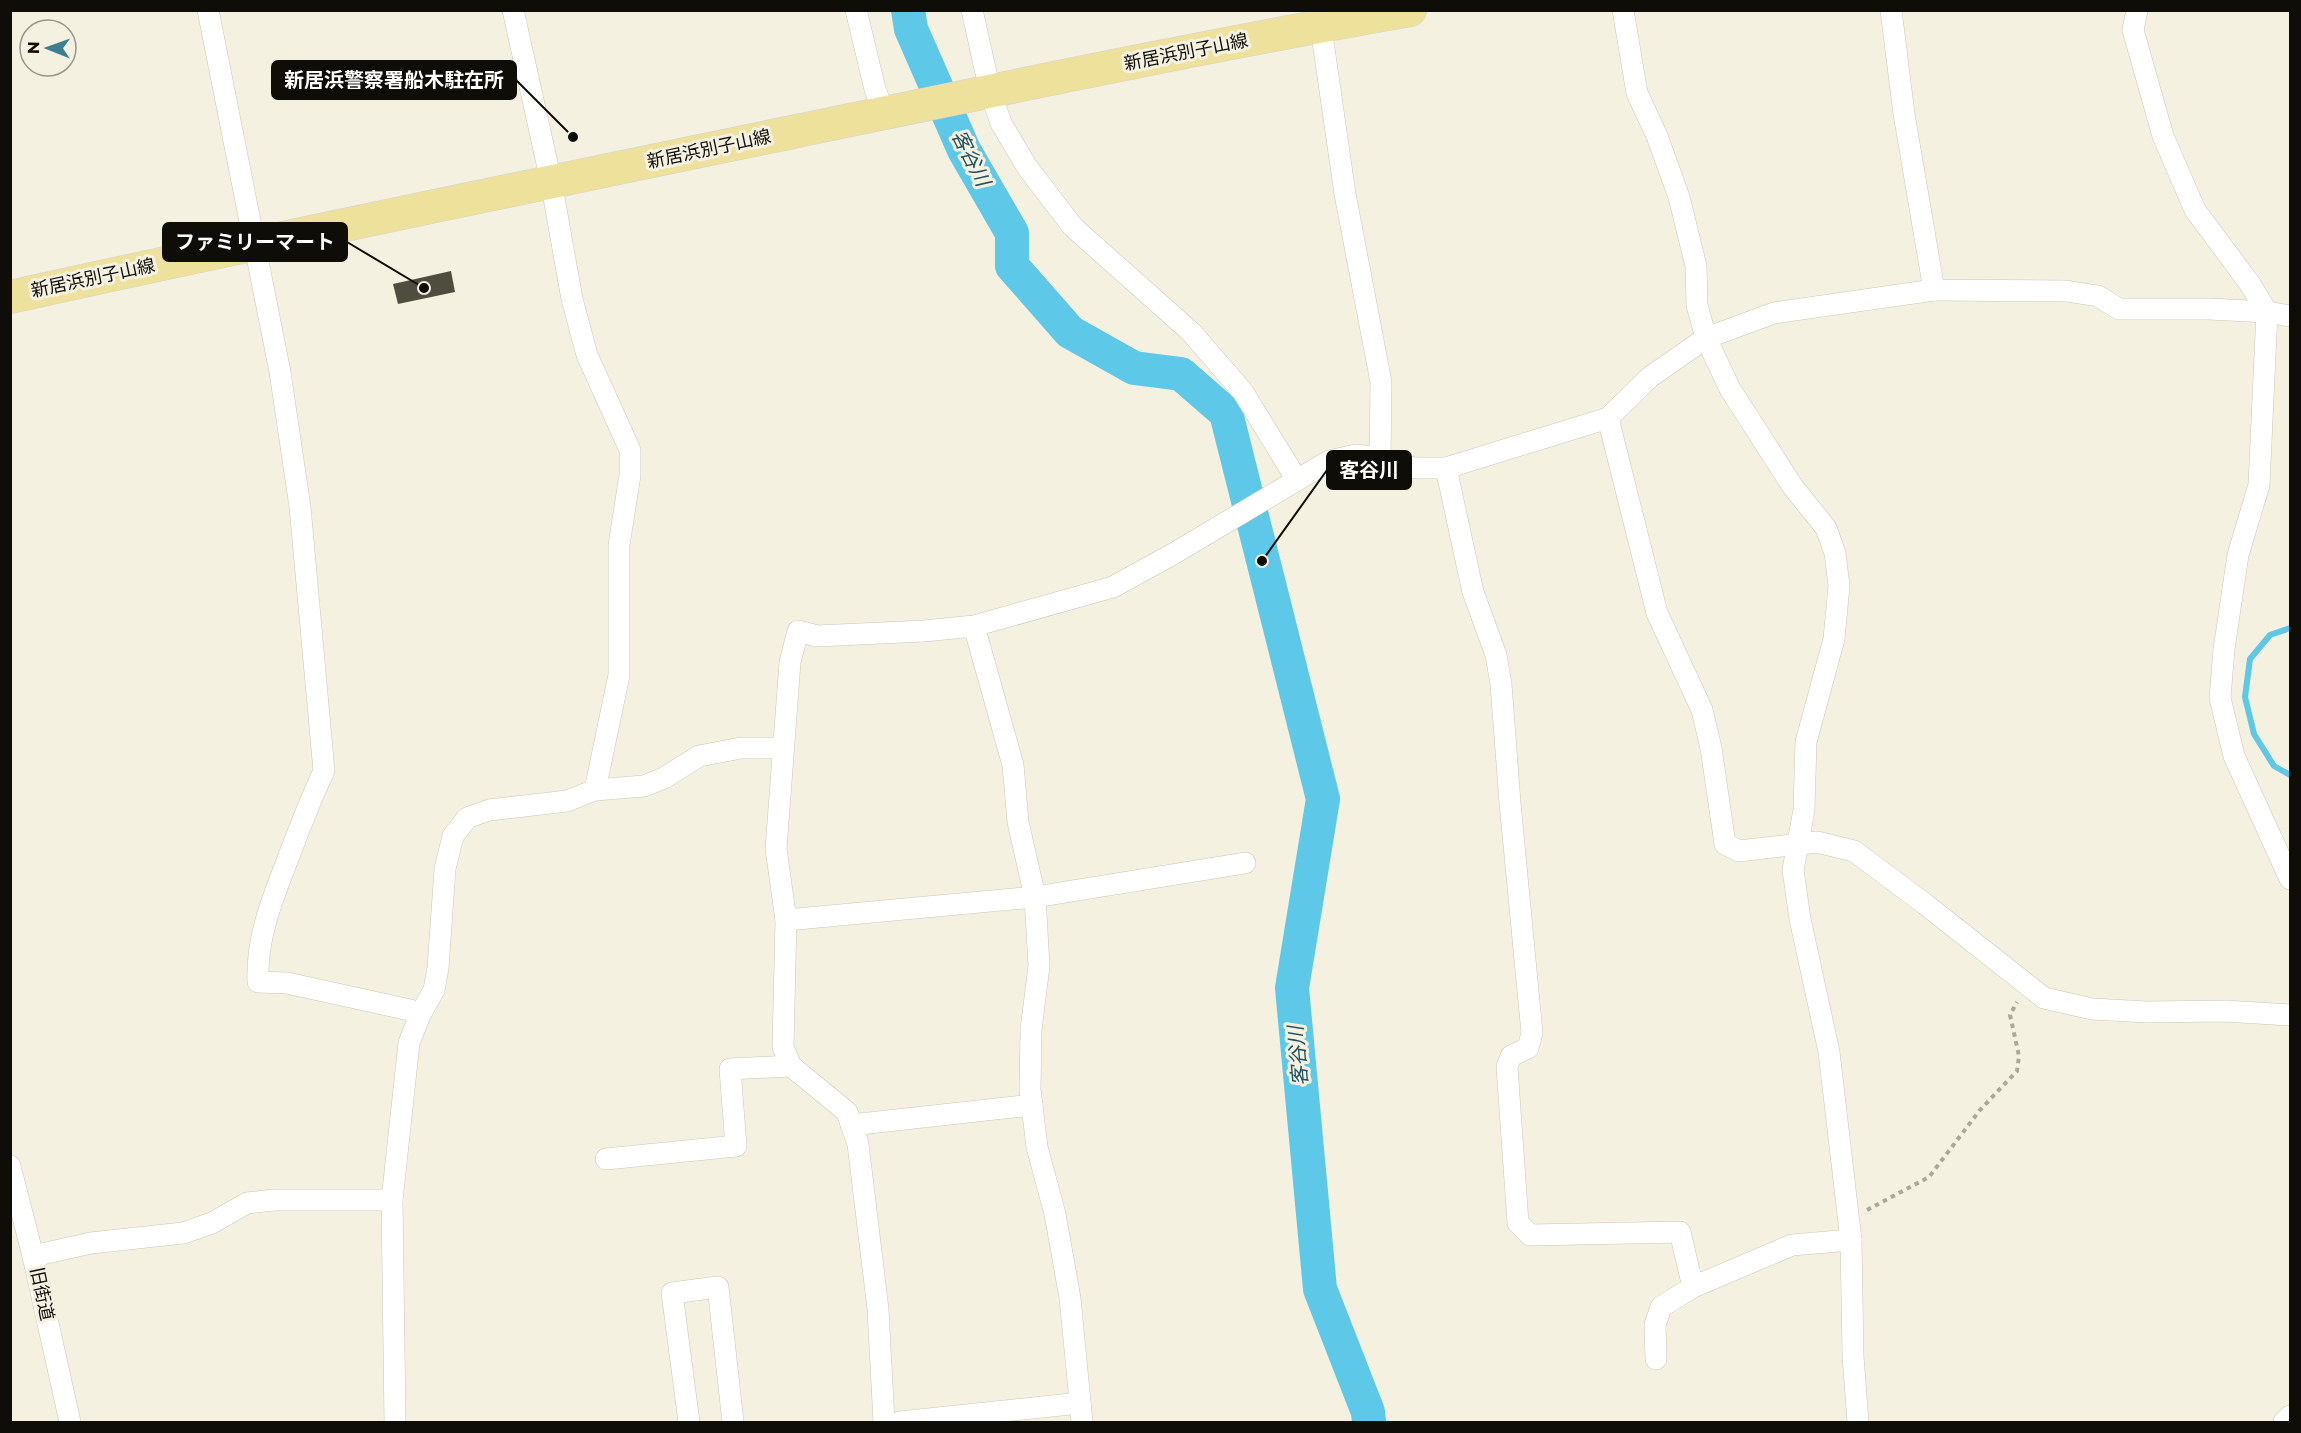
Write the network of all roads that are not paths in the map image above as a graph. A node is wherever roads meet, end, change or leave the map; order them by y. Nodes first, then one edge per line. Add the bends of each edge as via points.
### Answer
1 (208, 10) edge
2 (513, 10) edge
3 (855, 10) edge
4 (972, 10) edge
5 (1410, 10) edge
6 (1623, 10) edge
7 (1891, 10) edge
8 (2137, 10) edge
9 (1320, 18) edge
10 (982, 92) junction
11 (889, 112) junction
12 (551, 181) junction
13 (253, 243) junction
14 (1934, 290) junction
15 (10, 297) edge
16 (2267, 312) junction
17 (2290, 315) edge
18 (1706, 338) junction
19 (1608, 418) junction
20 (1380, 458) junction
21 (1446, 468) junction
22 (1294, 482) junction
23 (974, 626) junction
24 (783, 748) junction
25 (596, 790) junction
26 (1799, 843) junction
27 (1245, 863) dead end
28 (2290, 879) edge
29 (1035, 897) junction
30 (786, 920) junction
31 (420, 1015) junction
32 (2290, 1015) edge
33 (791, 1066) junction
34 (1032, 1105) junction
35 (852, 1125) junction
36 (606, 1159) dead end
37 (10, 1166) edge
38 (14, 1193) edge
39 (392, 1200) junction
40 (1850, 1231) junction
41 (33, 1256) junction
42 (1693, 1287) junction
43 (1656, 1359) dead end
44 (1081, 1413) edge
45 (2290, 1416) edge
46 (70, 1422) edge
47 (395, 1422) edge
48 (688, 1422) edge
49 (733, 1422) edge
50 (884, 1422) edge
51 (900, 1422) edge
52 (1858, 1422) edge
53 (2283, 1422) edge

1 - 13 street
2 - 12 street
3 - 11 street via 875,89
4 - 10 street
5 - 9 main road, 新居浜別子山線
6 - 18 street via 1638,93 1679,197
7 - 14 street
8 - 16 street via 2133,30 2163,136 2195,210
9 - 10 main road, 新居浜別子山線
9 - 20 street via 1345,194 1381,382
10 - 11 main road, 新居浜別子山線
10 - 22 street via 1027,167 1073,227 1191,332 1243,392
11 - 12 main road, 新居浜別子山線
12 - 13 main road, 新居浜別子山線
12 - 25 street via 572,299 587,355 630,450 619,545 619,675
13 - 15 main road, 新居浜別子山線
13 - 31 street via 280,372 300,507 324,771 266,915 257,965 258,982 286,983
14 - 16 street via 2066,291 2098,296 2119,309
14 - 18 street via 1774,313
16 - 17 street
16 - 28 street via 2259,485 2238,555 2220,698 2234,756
18 - 19 street via 1650,376
18 - 26 street via 1730,388 1793,487 1826,528 1835,553 1839,586 1834,639 1806,742
19 - 21 street
19 - 26 street via 1657,613 1702,710 1725,844 1739,851
20 - 21 street via 1414,468
20 - 22 street via 1356,455 1329,461
21 - 42 street via 1473,592 1496,655 1501,684 1532,1033 1528,1048 1511,1056 1507,1067 1518,1223 1530,1235 1680,1232
22 - 23 street via 1113,587
23 - 24 street via 817,636 798,631 790,662
23 - 29 street via 1013,765 1018,822
24 - 25 street via 741,748 699,756 644,786
24 - 30 street via 776,849
25 - 31 street via 567,801 489,810 466,818 453,836 445,869 438,968 434,990
26 - 32 street via 1817,842 1854,851 2044,998 2092,1009
26 - 40 street via 1793,870 1829,1052
27 - 29 street
29 - 30 street
29 - 34 street via 1039,966 1031,1030
30 - 33 street via 783,1047
31 - 39 street via 410,1042
33 - 35 street via 847,1112
33 - 36 street via 730,1069 736,1146
34 - 35 street
34 - 44 street via 1037,1147 1055,1214 1070,1298
35 - 50 street via 858,1144 878,1309
37 - 38 street, 旧街道
38 - 41 street, 旧街道
39 - 41 street via 247,1203 212,1223 183,1233 91,1243
39 - 47 street
40 - 42 street via 1792,1245
40 - 52 street
41 - 46 street, 旧街道
42 - 43 street via 1661,1307 1654,1325
44 - 51 street
45 - 53 street
48 - 49 street via 672,1293 718,1287

